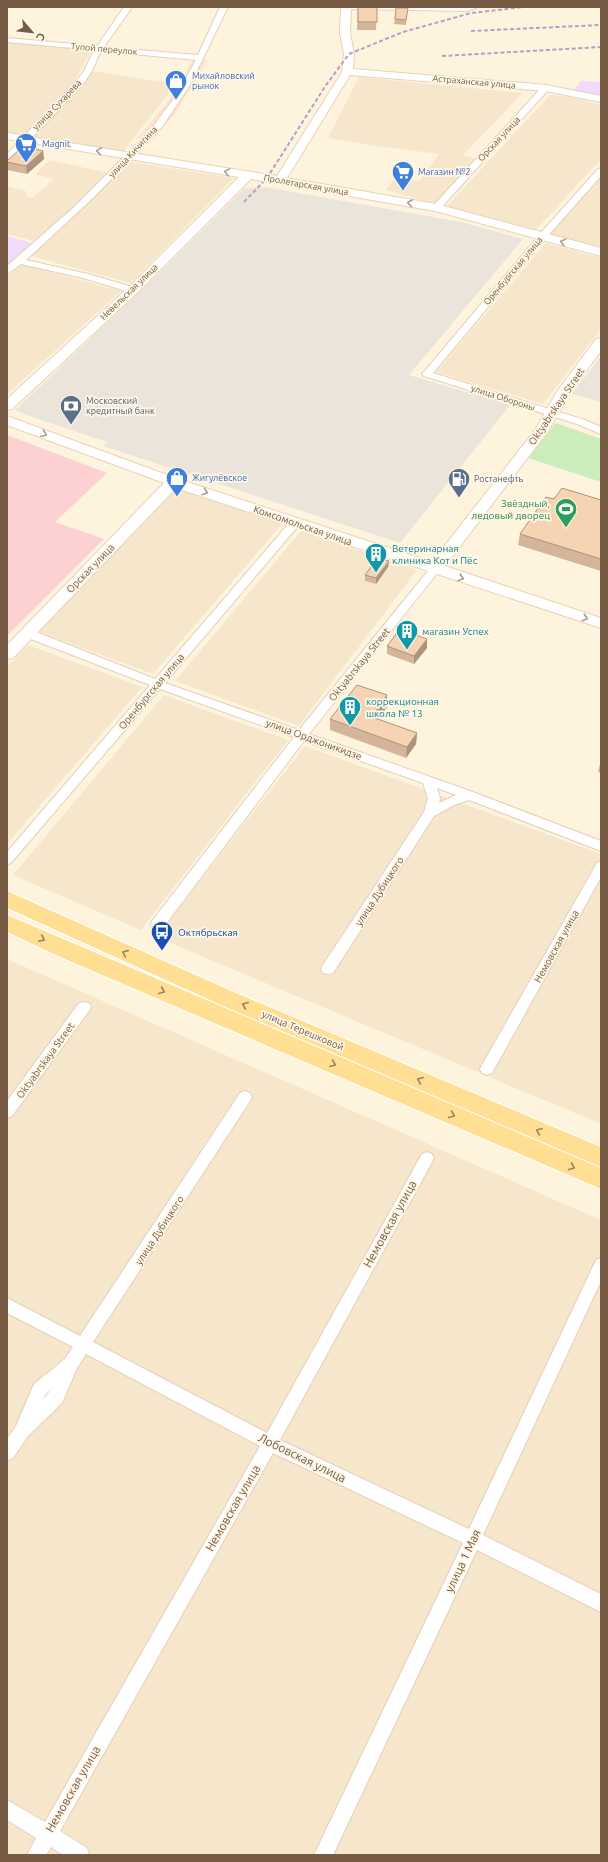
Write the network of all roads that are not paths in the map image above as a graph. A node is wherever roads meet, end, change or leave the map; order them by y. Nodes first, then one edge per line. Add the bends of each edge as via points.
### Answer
1 (128, 7) edge
2 (224, 7) edge
3 (346, 7) edge
4 (474, 7) edge
5 (7, 40) edge
6 (99, 48) junction
7 (200, 58) junction
8 (347, 72) junction
9 (546, 88) junction
10 (601, 99) edge
11 (7, 136) edge
12 (24, 139) junction
13 (131, 156) junction
14 (7, 159) edge
15 (601, 171) edge
16 (248, 175) junction
17 (280, 180) junction
18 (436, 208) junction
19 (542, 237) junction
20 (601, 252) edge
21 (20, 261) junction
22 (7, 271) edge
23 (133, 290) junction
24 (601, 342) edge
25 (427, 374) joint
26 (7, 406) edge
27 (552, 413) junction
28 (7, 420) edge
29 (601, 431) edge
30 (173, 482) junction
31 (295, 523) junction
32 (435, 569) junction
33 (601, 623) edge
34 (26, 633) junction
35 (7, 654) edge
36 (157, 684) junction
37 (302, 735) junction
38 (428, 780) junction
39 (469, 795) junction
40 (430, 813) junction
41 (601, 846) edge
42 (7, 860) edge
43 (601, 866) edge
44 (7, 899) edge
45 (7, 923) edge
46 (157, 925) dead end
47 (328, 970) dead end
48 (84, 1007) dead end
49 (487, 1069) dead end
50 (245, 1097) dead end
51 (7, 1112) edge
52 (601, 1157) edge
53 (427, 1158) dead end
54 (601, 1179) edge
55 (601, 1265) edge
56 (7, 1306) edge
57 (83, 1346) junction
58 (270, 1443) junction
59 (7, 1453) edge
60 (473, 1540) junction
61 (601, 1603) edge
62 (7, 1809) edge
63 (47, 1835) junction
64 (36, 1855) edge
65 (80, 1855) edge
66 (323, 1855) edge

1 - 6 street, улица Сухарева
2 - 7 street, улица Кичигина
3 - 4 street
3 - 8 street via 345,33 349,54
5 - 6 street, Тупой переулок
6 - 7 street, Тупой переулок
6 - 12 street, улица Сухарева via 80,82
7 - 13 street, улица Кичигина via 170,111
8 - 9 street, Астраханская улица
8 - 17 street
9 - 10 street, Астраханская улица
9 - 18 street, Орская улица
11 - 12 street, Пролетарская улица
13 -> 12 street, Пролетарская улица
12 - 14 street, улица Сухарева
16 -> 13 street, Пролетарская улица
13 - 21 street, улица Кичигина via 75,212
15 - 19 street, Оренбургская улица
16 - 17 street, Пролетарская улица
16 - 23 street, Невельская улица
18 -> 17 street, Пролетарская улица
18 - 19 street, Пролетарская улица
20 -> 19 street, Пролетарская улица
19 - 25 street, Оренбургская улица
21 - 22 street, улица Кичигина
21 - 23 street
23 - 26 street, Невельская улица
24 - 27 street, Oktyabrskaya Street
25 - 27 street, улица Обороны
27 - 29 street, улица Обороны
27 - 32 street, Oktyabrskaya Street
28 -> 30 street, Комсомольская улица
30 -> 31 street, Комсомольская улица
30 - 34 street, Орская улица
31 - 32 street, Комсомольская улица
31 - 36 street, Оренбургская улица
32 -> 33 street, Комсомольская улица
32 - 37 street, Oktyabrskaya Street
34 - 35 street, Орская улица
34 - 36 street, улица Орджоникидзе
36 - 37 street, улица Орджоникидзе
36 - 42 street, Оренбургская улица
37 - 38 street, улица Орджоникидзе
37 - 46 street, Oktyabrskaya Street
38 - 39 street, улица Орджоникидзе
38 - 40 street, улица Дубицкого via 434,798
39 - 40 street, улица Дубицкого
39 - 41 street, улица Орджоникидзе
40 - 47 street, улица Дубицкого
43 - 49 street, Немовская улица
52 -> 44 main road, улица Терешковой via 129,955
45 -> 54 main road, улица Терешковой
48 - 51 street, Oktyabrskaya Street
50 - 57 street, улица Дубицкого
53 - 58 street, Немовская улица
55 - 60 street, улица 1 Мая
56 - 57 street, Лобовская улица
57 - 58 street, Лобовская улица
57 - 59 street, улица Дубицкого via 71,1363 40,1389 22,1431
58 - 60 street, Лобовская улица
58 - 63 street, Немовская улица
60 - 61 street, Лобовская улица
60 - 66 street, улица 1 Мая
62 - 63 street
63 - 64 street, Немовская улица
63 - 65 street

